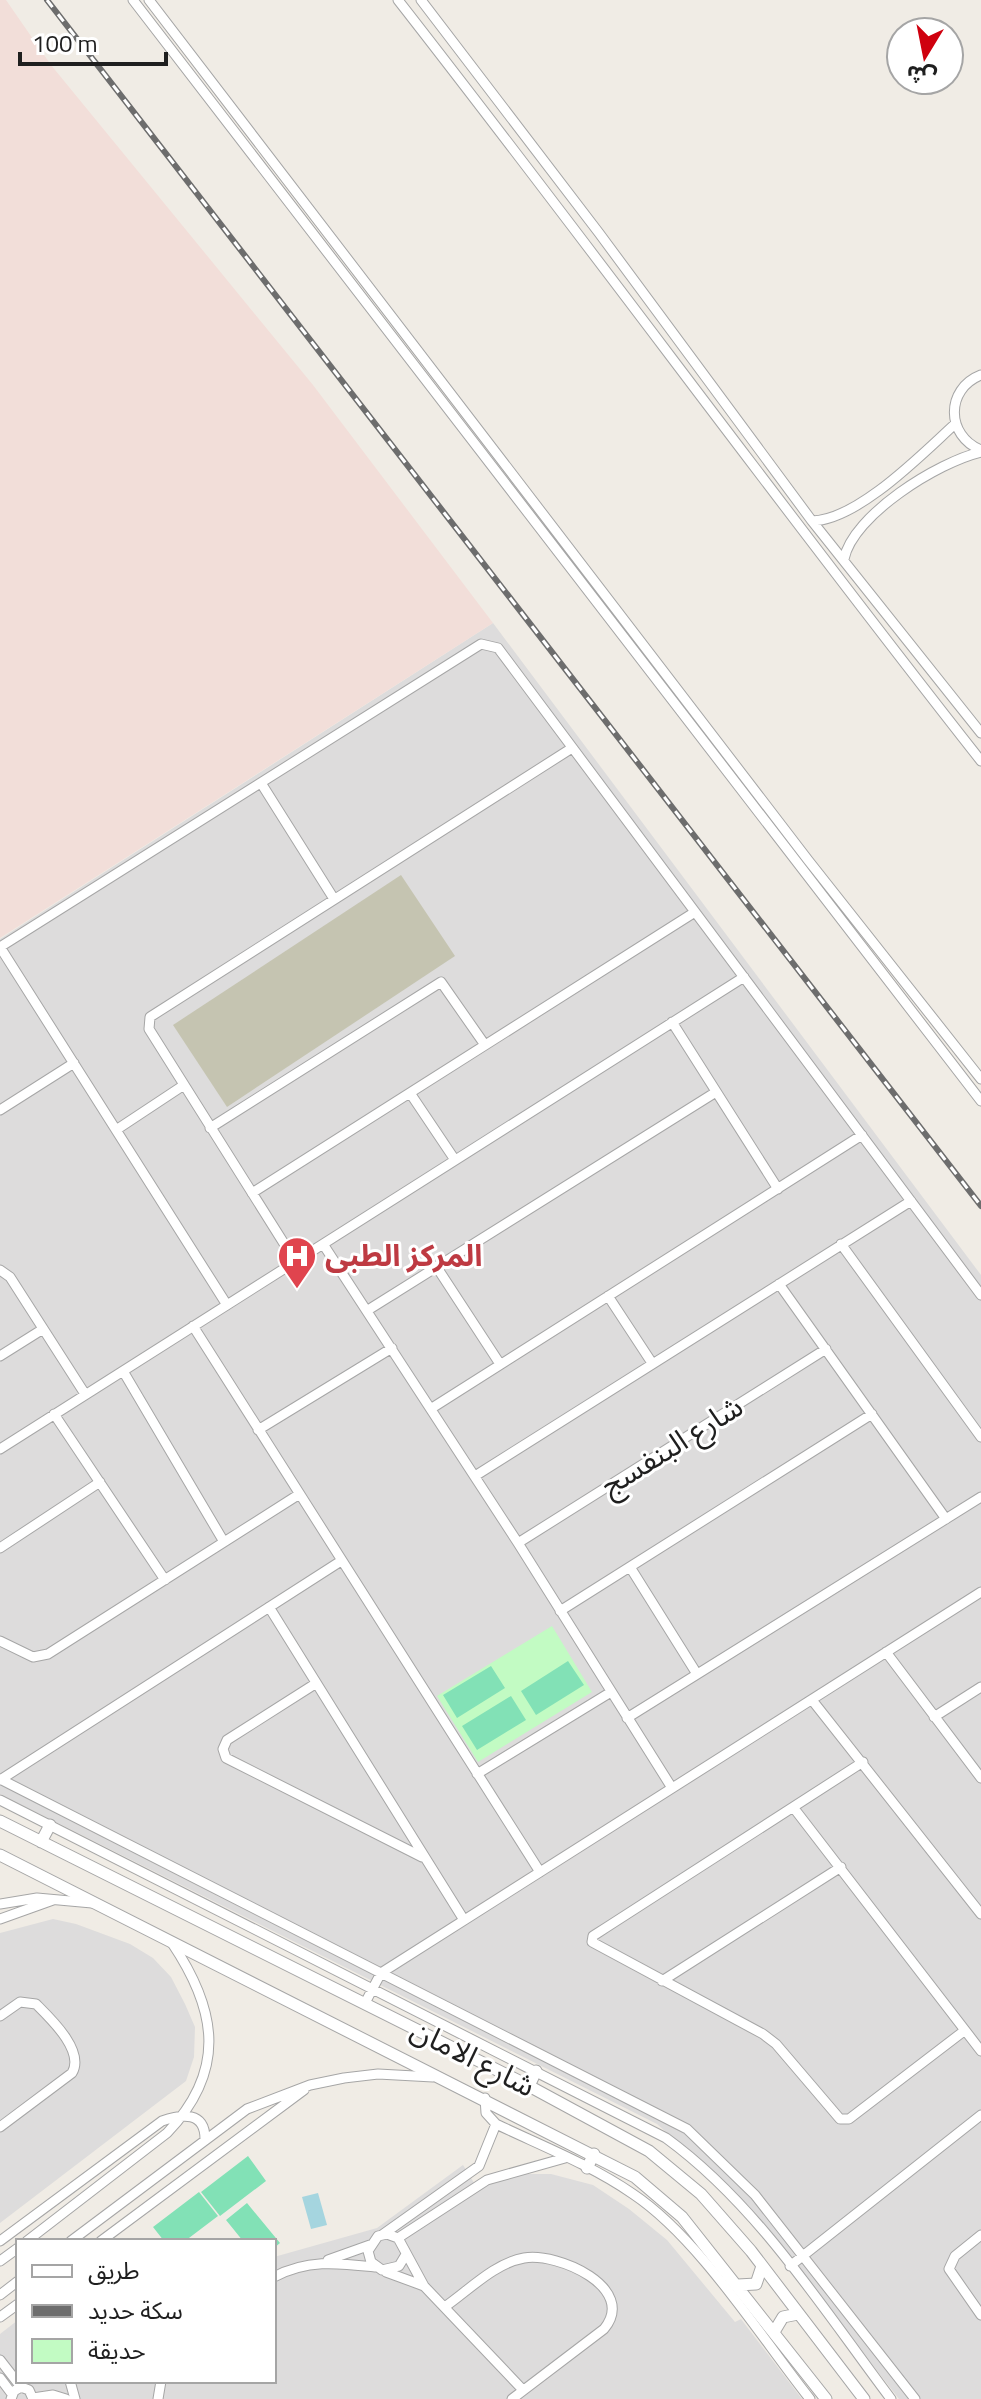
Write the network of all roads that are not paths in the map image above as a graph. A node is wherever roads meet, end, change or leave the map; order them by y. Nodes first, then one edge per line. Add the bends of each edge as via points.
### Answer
1 (133, 0) edge
2 (149, 0) edge
3 (398, 0) edge
4 (421, 0) edge
5 (470, 64) junction
6 (456, 74) junction
7 (981, 375) edge
8 (955, 424) junction
9 (981, 451) edge
10 (784, 479) junction
11 (770, 489) junction
12 (812, 521) junction
13 (844, 559) junction
14 (919, 655) junction
15 (906, 665) junction
16 (981, 733) edge
17 (572, 748) junction
18 (981, 761) edge
19 (261, 783) junction
20 (334, 899) junction
21 (695, 912) junction
22 (0, 947) edge
23 (744, 977) junction
24 (672, 1022) junction
25 (485, 1045) junction
26 (74, 1063) junction
27 (981, 1079) edge
28 (184, 1085) junction
29 (716, 1092) junction
30 (410, 1093) junction
31 (981, 1101) edge
32 (0, 1110) edge
33 (210, 1128) junction
34 (116, 1130) junction
35 (862, 1135) junction
36 (455, 1160) junction
37 (778, 1189) junction
38 (252, 1193) junction
39 (911, 1201) junction
40 (323, 1244) junction
41 (841, 1244) junction
42 (295, 1261) junction
43 (436, 1266) junction
44 (0, 1270) edge
45 (779, 1284) junction
46 (981, 1295) edge
47 (608, 1296) junction
48 (227, 1305) junction
49 (368, 1310) junction
50 (193, 1326) junction
51 (43, 1329) junction
52 (392, 1348) junction
53 (826, 1349) junction
54 (0, 1356) edge
55 (652, 1363) junction
56 (500, 1364) junction
57 (123, 1371) junction
58 (85, 1394) junction
59 (432, 1408) junction
60 (54, 1414) junction
61 (872, 1414) junction
62 (258, 1430) junction
63 (981, 1437) edge
64 (0, 1449) edge
65 (475, 1476) junction
66 (100, 1482) junction
67 (298, 1495) junction
68 (981, 1497) edge
69 (946, 1519) junction
70 (224, 1542) junction
71 (518, 1543) junction
72 (0, 1548) edge
73 (341, 1561) junction
74 (630, 1567) junction
75 (165, 1580) junction
76 (981, 1592) edge
77 (269, 1607) junction
78 (560, 1611) junction
79 (0, 1641) edge
80 (886, 1652) junction
81 (697, 1674) junction
82 (315, 1684) junction
83 (981, 1687) edge
84 (611, 1692) junction
85 (812, 1700) junction
86 (934, 1717) junction
87 (627, 1718) junction
88 (863, 1762) junction
89 (477, 1774) junction
90 (981, 1778) edge
91 (0, 1780) edge
92 (672, 1788) junction
93 (0, 1800) edge
94 (793, 1807) junction
95 (0, 1821) edge
96 (50, 1825) junction
97 (41, 1842) junction
98 (0, 1855) edge
99 (425, 1859) junction
100 (841, 1867) junction
101 (540, 1872) junction
102 (58, 1899) junction
103 (0, 1904) edge
104 (98, 1904) junction
105 (981, 1914) edge
106 (0, 1919) edge
107 (464, 1920) junction
108 (170, 1941) junction
109 (381, 1973) junction
110 (662, 1981) junction
111 (373, 1989) junction
112 (365, 2003) junction
113 (0, 2016) edge
114 (964, 2031) junction
115 (981, 2051) edge
116 (536, 2071) junction
117 (445, 2079) junction
118 (310, 2085) junction
119 (529, 2086) junction
120 (485, 2098) junction
121 (184, 2114) junction
122 (981, 2115) edge
123 (496, 2124) junction
124 (0, 2127) edge
125 (205, 2139) junction
126 (594, 2154) junction
127 (565, 2158) junction
128 (479, 2166) junction
129 (587, 2168) junction
130 (487, 2180) junction
131 (382, 2235) junction
132 (981, 2235) edge
133 (398, 2238) junction
134 (30, 2239) edge
135 (74, 2239) edge
136 (104, 2239) edge
137 (0, 2241) edge
138 (370, 2245) junction
139 (804, 2255) junction
140 (405, 2256) junction
141 (325, 2261) junction
142 (762, 2266) junction
143 (790, 2266) junction
144 (378, 2268) junction
145 (276, 2276) edge
146 (16, 2283) edge
147 (738, 2285) junction
148 (424, 2286) junction
149 (0, 2295) edge
150 (446, 2306) junction
151 (798, 2314) junction
152 (981, 2315) edge
153 (774, 2332) junction
154 (0, 2360) edge
155 (0, 2378) edge
156 (16, 2381) edge
157 (18, 2383) edge
158 (21, 2387) junction
159 (523, 2390) junction
160 (12, 2397) edge
161 (36, 2397) edge
162 (66, 2399) edge
163 (512, 2399) edge
164 (810, 2399) edge
165 (826, 2399) edge
166 (864, 2399) edge
167 (891, 2399) edge
168 (915, 2399) edge

1 - 31 street
2 - 27 street
3 - 6 street
4 - 5 street
5 - 6 street
5 - 10 street
6 - 11 street
7 - 8 street via 960,391
8 - 9 street
8 - 12 street via 924,455 847,511
9 - 13 street via 937,468 862,524 849,540
10 - 11 street
10 - 12 street
11 - 15 street
12 - 13 street
13 - 14 street
14 - 15 street
14 - 16 street
15 - 18 street
17 - 19 street via 498,648 486,643
17 - 20 street
17 - 21 street
19 - 20 street
19 - 22 street
20 - 28 street via 150,1017 149,1029
21 - 23 street
21 - 25 street
22 - 26 street
23 - 24 street
23 - 35 street
24 - 29 street
24 - 36 street
25 - 30 street
25 - 33 street via 441,982
26 - 32 street
26 - 34 street
28 - 33 street
28 - 34 street
29 - 37 street
29 - 43 street
30 - 36 street
30 - 38 street
33 - 38 street
34 - 48 street
35 - 37 street
35 - 39 street
36 - 40 street
37 - 47 street
38 - 42 street
39 - 41 street
39 - 46 street
40 - 42 street
40 - 49 street
41 - 45 street
41 - 63 street
42 - 48 street
43 - 49 street
43 - 56 street
44 - 51 street
45 - 53 street
45 - 55 street
47 - 55 street
47 - 56 street
48 - 50 street
49 - 52 street
50 - 57 street
50 - 62 street
51 - 54 street
51 - 58 street
52 - 59 street
52 - 62 street
53 - 61 street
53 - 71 street, شارع البنفسج
55 - 65 street
56 - 59 street
57 - 58 street
57 - 70 street
58 - 60 street
59 - 65 street
60 - 64 street
60 - 66 street
61 - 69 street
61 - 74 street
62 - 67 street
65 - 71 street
66 - 72 street
66 - 75 street
67 - 70 street
67 - 73 street
68 - 69 street
69 - 81 street
70 - 75 street
71 - 78 street
73 - 77 street
73 - 89 street
74 - 78 street
74 - 81 street
75 - 79 street via 48,1654 33,1657
76 - 80 street
77 - 82 street
77 - 91 street
78 - 84 street
80 - 85 street
80 - 86 street
81 - 87 street
82 - 99 street
82 - 99 street via 231,1737 223,1749 226,1758
83 - 86 street
84 - 87 street
84 - 89 street
85 - 88 street
85 - 92 street
86 - 90 street
87 - 92 street
88 - 94 street
88 - 105 street
89 - 101 street
91 - 109 street
92 - 101 street
93 - 96 street
94 - 100 street
94 - 110 street via 593,1936 595,1946
95 - 97 street, شارع الامان
96 - 97 street
96 - 111 street
97 - 112 street, شارع الامان
98 - 104 street, شارع الامان
99 - 107 street
100 - 110 street
100 - 114 street
101 - 107 street
102 - 103 street
102 - 104 street
102 - 106 street
104 - 108 street, شارع الامان
107 - 109 street
108 - 117 street, شارع الامان
108 - 121 street via 190,1970 208,2018 206,2068
109 - 111 street
109 - 139 street via 687,2129 755,2195
110 - 114 street via 776,2044 840,2119 849,2119
111 - 112 street
111 - 116 street
112 - 119 street, شارع الامان
113 - 124 street via 20,2002 36,2004 77,2062 72,2073
114 - 115 street
116 - 119 street
116 - 143 street via 647,2126 684,2151 718,2181
117 - 118 street via 378,2074
117 - 120 street, شارع الامان
118 - 125 street via 247,2109
118 - 136 street
119 - 142 street, شارع الامان via 667,2164 701,2194
120 - 123 street via 486,2113
120 - 126 street, شارع الامان
121 - 125 street via 201,2122
121 - 134 street via 167,2133
121 - 137 street via 151,2127
122 - 139 street
123 - 127 street
123 - 128 street
125 - 135 street
126 - 129 street
126 - 147 street, شارع الامان via 671,2206
127 - 129 street
127 - 130 street
128 - 130 street
128 - 131 street
129 - 164 street via 634,2194 674,2229
130 - 133 street
131 - 133 street
131 - 138 street
132 - 152 street via 949,2263 951,2275
133 - 140 street
138 - 141 street
138 - 144 street via 369,2257
139 - 143 street
139 - 168 street
140 - 144 street via 399,2266
140 - 148 street
141 - 144 street
141 - 145 street
142 - 147 street via 756,2284
142 - 151 street, شارع الامان
143 - 167 street
144 - 148 street
146 - 149 street
147 - 153 street, شارع الامان
148 - 150 street
150 - 159 street
150 - 159 street via 522,2258 543,2257 574,2266 610,2296 612,2319 604,2329
151 - 153 street via 783,2317
151 - 166 street, شارع الامان
153 - 165 street, شارع الامان
154 - 156 street
155 - 160 street
157 - 158 street
158 - 160 street
158 - 161 street
159 - 163 street
161 - 162 street

